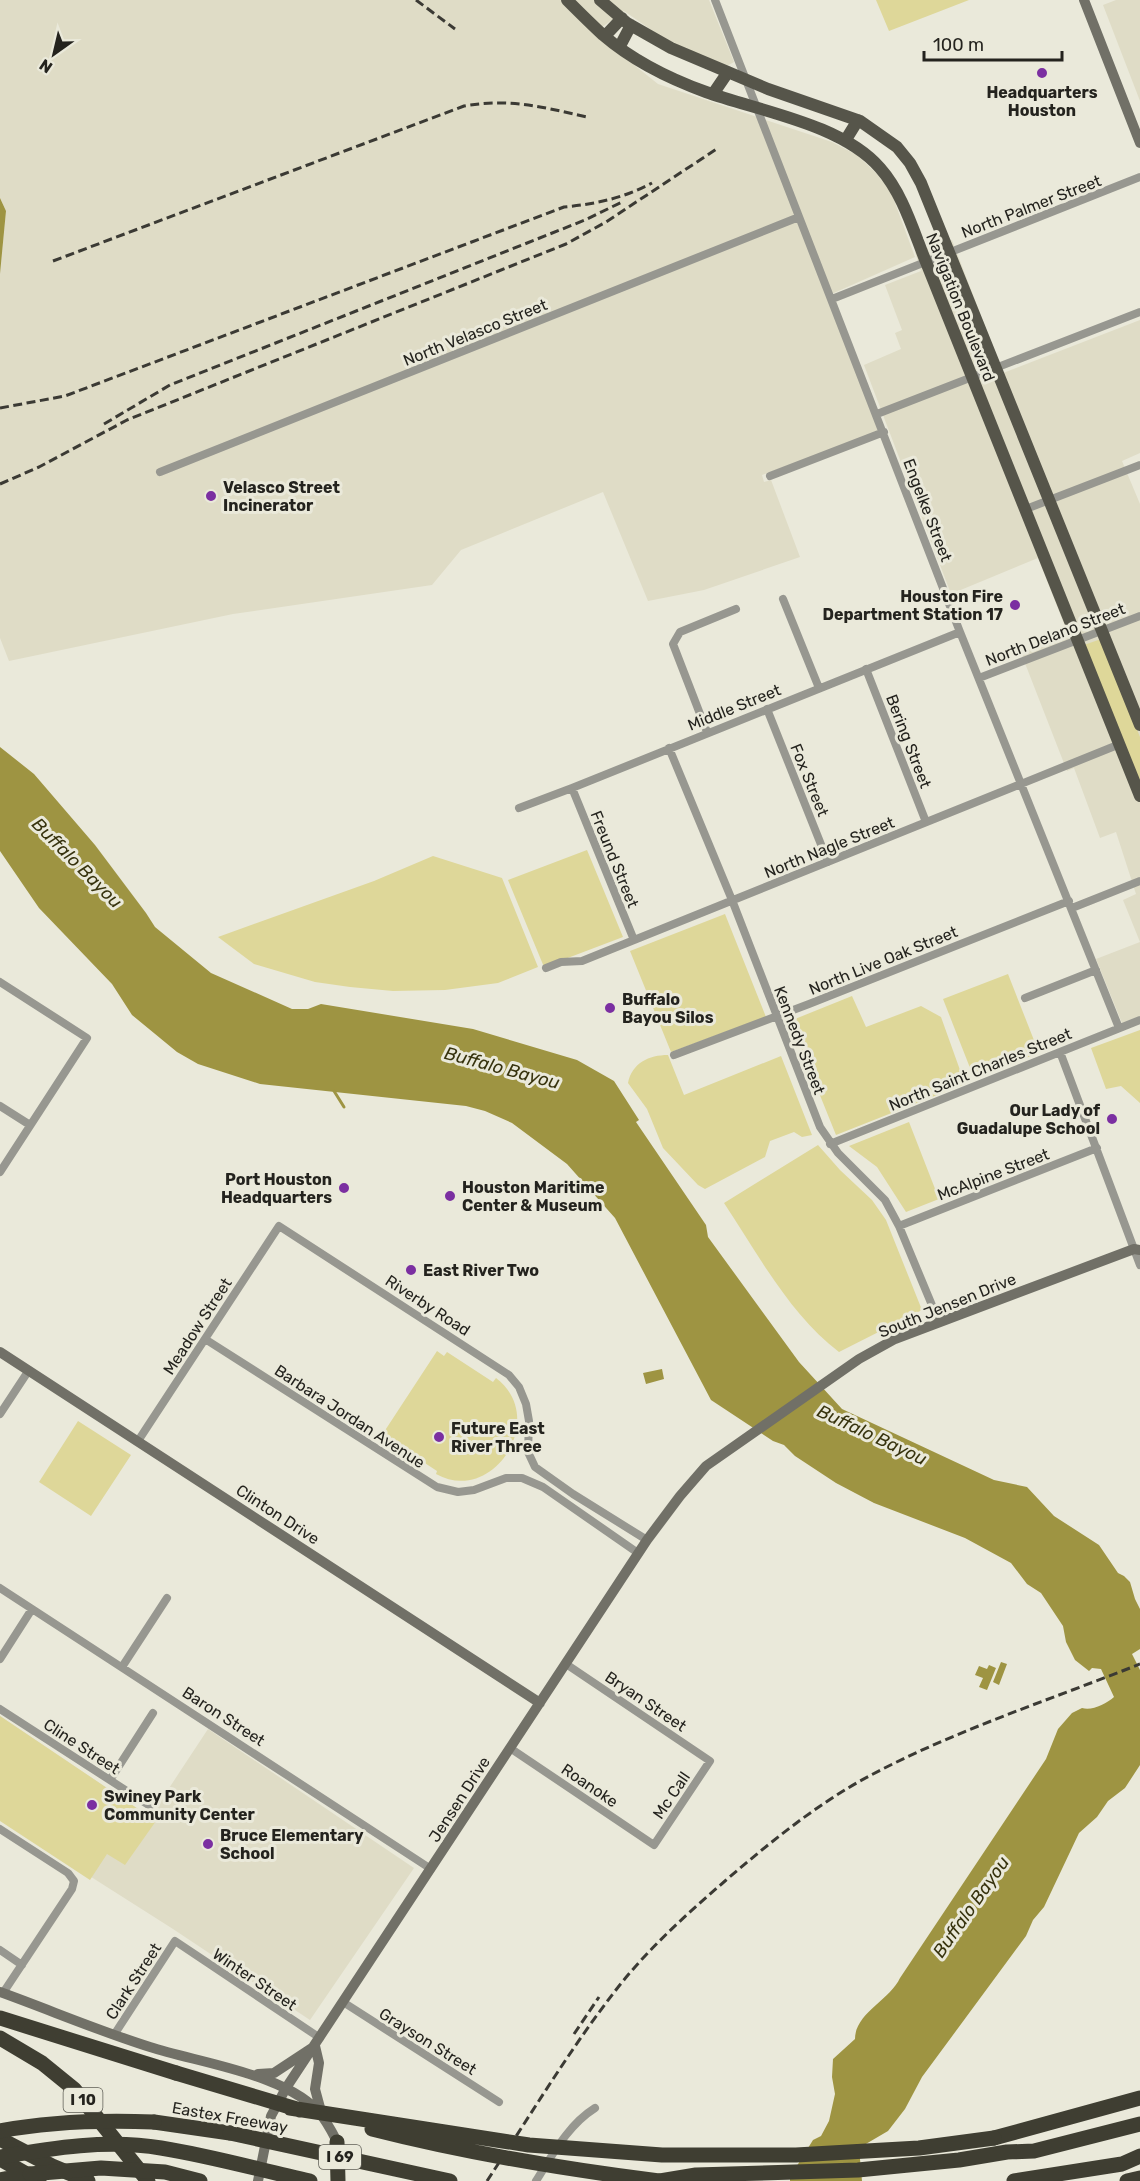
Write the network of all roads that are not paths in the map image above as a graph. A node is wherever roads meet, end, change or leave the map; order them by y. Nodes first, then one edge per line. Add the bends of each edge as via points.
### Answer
1 (567, 0) edge
2 (600, 0) edge
3 (715, 0) edge
4 (1084, 0) edge
5 (626, 22) junction
6 (605, 36) junction
7 (620, 46) junction
8 (728, 72) junction
9 (746, 80) junction
10 (713, 94) junction
11 (757, 108) junction
12 (839, 113) junction
13 (858, 120) junction
14 (827, 132) junction
15 (845, 141) junction
16 (1140, 143) edge
17 (1140, 177) edge
18 (799, 217) junction
19 (949, 253) junction
20 (926, 262) junction
21 (832, 299) junction
22 (1140, 312) edge
23 (996, 368) junction
24 (972, 377) junction
25 (877, 414) junction
26 (884, 432) junction
27 (1140, 465) edge
28 (160, 472) dead end
29 (770, 476) dead end
30 (1050, 499) junction
31 (1026, 509) junction
32 (783, 598) dead end
33 (736, 609) dead end
34 (1140, 616) edge
35 (1102, 630) junction
36 (960, 632) junction
37 (1079, 640) junction
38 (866, 669) junction
39 (979, 678) junction
40 (819, 688) junction
41 (767, 709) junction
42 (1140, 725) edge
43 (707, 732) junction
44 (1120, 744) junction
45 (669, 748) junction
46 (1023, 784) junction
47 (572, 788) junction
48 (1140, 796) edge
49 (519, 808) dead end
50 (926, 822) junction
51 (828, 862) junction
52 (1140, 881) edge
53 (732, 900) junction
54 (1070, 905) junction
55 (634, 940) junction
56 (546, 968) dead end
57 (1096, 970) junction
58 (0, 982) edge
59 (1025, 998) dead end
60 (776, 1017) junction
61 (1140, 1020) edge
62 (1119, 1028) junction
63 (1060, 1052) junction
64 (674, 1055) dead end
65 (0, 1106) edge
66 (30, 1125) junction
67 (830, 1144) junction
68 (1097, 1148) junction
69 (0, 1172) edge
70 (279, 1226) joint
71 (899, 1226) junction
72 (1138, 1247) edge
73 (1140, 1265) edge
74 (939, 1322) junction
75 (205, 1339) junction
76 (0, 1352) edge
77 (29, 1370) junction
78 (0, 1414) edge
79 (138, 1441) junction
80 (723, 1454) joint
81 (647, 1540) junction
82 (638, 1553) junction
83 (0, 1588) edge
84 (167, 1598) dead end
85 (32, 1608) junction
86 (0, 1659) edge
87 (566, 1664) junction
88 (122, 1667) junction
89 (540, 1703) junction
90 (0, 1709) edge
91 (153, 1713) dead end
92 (510, 1748) junction
93 (710, 1761) joint
94 (110, 1780) junction
95 (150, 1806) dead end
96 (0, 1829) edge
97 (654, 1845) joint
98 (431, 1869) junction
99 (175, 1941) joint
100 (0, 1950) edge
101 (22, 1965) junction
102 (2, 1992) edge
103 (343, 2002) junction
104 (7, 2021) edge
105 (114, 2035) junction
106 (0, 2038) edge
107 (317, 2042) junction
108 (254, 2074) junction
109 (286, 2088) junction
110 (1140, 2098) edge
111 (499, 2102) dead end
112 (290, 2108) junction
113 (595, 2108) dead end
114 (1140, 2114) edge
115 (322, 2115) junction
116 (1140, 2124) edge
117 (0, 2131) edge
118 (0, 2139) edge
119 (337, 2142) junction
120 (1007, 2152) junction
121 (1140, 2156) edge
122 (0, 2158) edge
123 (5, 2179) edge
124 (1139, 2180) edge
125 (39, 2181) edge
126 (88, 2181) edge
127 (148, 2181) edge
128 (200, 2181) edge
129 (258, 2181) edge
130 (310, 2181) edge
131 (338, 2181) edge
132 (345, 2181) edge
133 (450, 2181) edge
134 (536, 2181) edge
135 (660, 2181) edge
136 (1014, 2181) edge
137 (1127, 2181) edge

1 - 6 main road, Navigation Boulevard
2 - 5 main road, Navigation Boulevard
3 - 9 street, Engelke Street
4 - 16 main road
5 - 6 main road
5 - 7 main road
5 - 8 main road, Navigation Boulevard via 671,48
6 - 7 main road, Navigation Boulevard
7 - 10 main road, Navigation Boulevard via 651,68
8 - 9 main road, Navigation Boulevard
8 - 10 main road
9 - 11 street, Engelke Street
9 - 12 main road, Navigation Boulevard
10 - 11 main road, Navigation Boulevard
11 - 14 main road, Navigation Boulevard
11 - 18 street, Engelke Street
12 - 13 main road, Navigation Boulevard
12 - 14 main road
13 - 15 main road
13 - 19 main road, Navigation Boulevard via 897,147 910,163
14 - 15 main road, Navigation Boulevard
15 - 20 main road, Navigation Boulevard via 866,154 890,180
17 - 19 street, North Palmer Street
18 - 21 street, Engelke Street
18 - 28 street, North Velasco Street
19 - 20 street, North Palmer Street
19 - 23 main road, Navigation Boulevard
20 - 21 street, North Palmer Street
20 - 24 main road, Navigation Boulevard
21 - 25 street, Engelke Street
22 - 23 street
23 - 24 street
23 - 30 main road, Navigation Boulevard
24 - 25 street
24 - 31 main road, Navigation Boulevard
25 - 26 street, Engelke Street
26 - 29 street
26 - 36 street, Engelke Street
27 - 30 street
30 - 31 street
30 - 35 main road, Navigation Boulevard
31 - 37 main road, Navigation Boulevard
32 - 40 street
33 - 43 street via 680,632 673,644
34 - 35 street, North Delano Street
35 - 37 street, North Delano Street
35 - 42 main road, Navigation Boulevard
36 - 38 street, Middle Street
36 - 39 street, Engelke Street
37 - 39 street, North Delano Street
37 - 44 main road, Navigation Boulevard
38 - 40 street, Middle Street
38 - 50 street, Bering Street
39 - 46 street, Engelke Street
40 - 41 street, Middle Street
41 - 43 street, Middle Street
41 - 51 street, Fox Street
43 - 45 street, Middle Street
44 - 46 street, North Nagle Street
44 - 48 main road, Navigation Boulevard
45 - 47 street, Middle Street
45 - 53 street, Kennedy Street
46 - 50 street, North Nagle Street
46 - 54 street, Engelke Street
47 - 49 street, Middle Street
47 - 55 street, Freund Street
50 - 51 street, North Nagle Street
51 - 53 street, North Nagle Street
52 - 54 street, North Live Oak Street
53 - 55 street, North Nagle Street
53 - 60 street, Kennedy Street
54 - 57 street, Engelke Street
54 - 60 street, North Live Oak Street
55 - 56 street, North Nagle Street via 582,961 561,962
57 - 59 street
57 - 62 street, Engelke Street
58 - 66 street via 87,1038
60 - 64 street, North Live Oak Street
60 - 67 street, Kennedy Street
61 - 62 street, North Saint Charles Street
62 - 63 street, North Saint Charles Street
63 - 67 street, North Saint Charles Street
63 - 68 street
65 - 66 street
66 - 69 street
67 - 71 street, Kennedy Street via 885,1200
68 - 71 street, McAlpine Street
68 - 72 street
70 - 75 street, Meadow Street
70 - 81 street, Riverby Road via 504,1371 523,1396 528,1412 528,1455 538,1470
71 - 74 street, Kennedy Street
72 - 73 street
72 - 74 main road, South Jensen Drive
74 - 80 main road, South Jensen Drive via 859,1359
75 - 79 street, Meadow Street
75 - 82 street, Barbara Jordan Avenue via 437,1487 458,1492 514,1477 532,1482
76 - 77 main road, Clinton Drive
77 - 78 street
77 - 79 main road, Clinton Drive
79 - 89 main road, Clinton Drive
80 - 81 main road, Jensen Drive via 697,1475
81 - 82 main road, Jensen Drive
82 - 87 main road, Jensen Drive
83 - 85 street, Baron Street
84 - 88 street
85 - 86 street
85 - 88 street, Baron Street
87 - 89 main road, Jensen Drive
87 - 93 street, Bryan Street
88 - 98 street, Baron Street
89 - 92 main road, Jensen Drive
90 - 94 street, Cline Street
91 - 94 street
92 - 97 street, Roanoke
92 - 98 main road, Jensen Drive
93 - 97 street, Mc Call
94 - 95 street, Cline Street
96 - 101 street via 68,1873 74,1881
98 - 103 main road, Jensen Drive
99 - 105 street, Clark Street
99 - 107 street, Winter Street
100 - 101 street
101 - 102 street
102 - 105 main road
103 - 107 main road, Jensen Drive
103 - 111 street, Grayson Street
104 - 112 highway, bridge
105 - 108 main road via 171,2054
106 - 127 highway, I 10 via 42,2063 74,2089
107 - 108 main road via 274,2073
107 - 109 main road, Jensen Drive
107 - 115 main road via 315,2089
108 - 109 main road
109 - 115 main road
109 - 129 main road, Jensen Drive via 271,2116
110 - 112 highway, bridge via 994,2138 956,2144 751,2156 529,2145
112 - 135 highway, bridge via 409,2138 585,2172
113 - 134 street via 581,2116
114 - 120 highway
115 - 119 main road
116 - 120 highway via 1035,2151
117 - 133 highway, Eastex Freeway / I 69, bridge via 56,2122 158,2123 230,2133
118 - 126 highway, bridge
119 - 131 highway
119 - 132 main road
120 - 135 highway via 858,2170 696,2175
121 - 136 highway via 1122,2164
122 - 125 highway
122 - 130 highway, I 69, bridge via 72,2146 159,2147
123 - 128 highway, bridge via 101,2168 165,2172
124 - 137 highway

